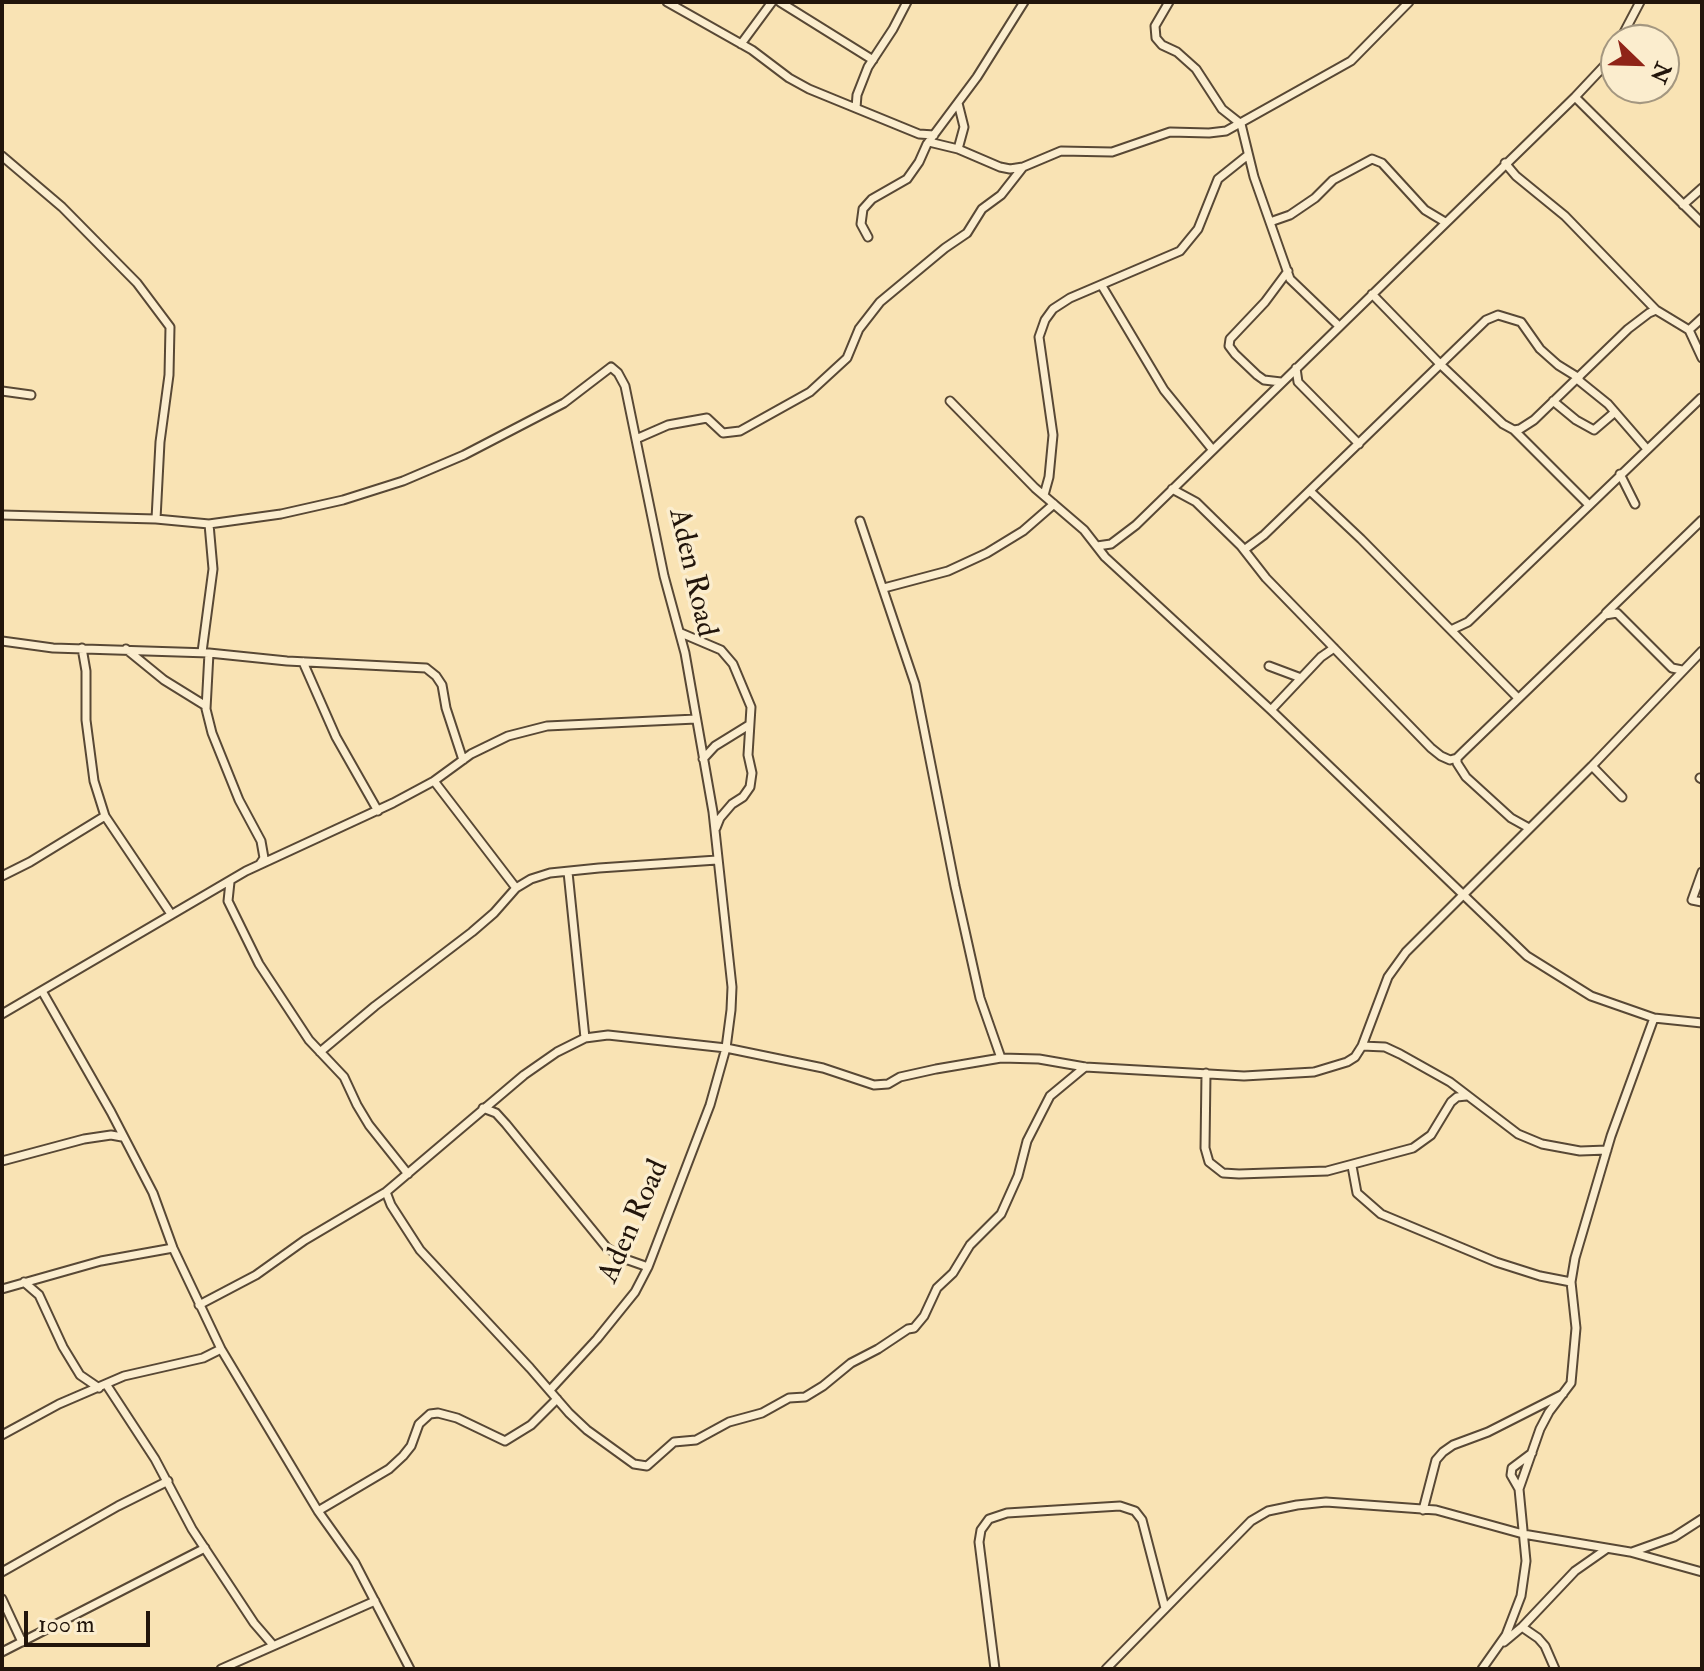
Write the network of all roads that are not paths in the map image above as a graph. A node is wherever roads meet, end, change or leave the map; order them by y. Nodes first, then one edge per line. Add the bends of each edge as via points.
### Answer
1 (667, 2) edge
2 (772, 2) edge
3 (780, 2) edge
4 (907, 2) edge
5 (1024, 2) edge
6 (1169, 2) edge
7 (1409, 2) edge
8 (1640, 2) edge
9 (1628, 24) edge
10 (741, 44) junction
11 (873, 60) junction
12 (1600, 70) edge
13 (1575, 97) junction
14 (958, 103) junction
15 (856, 108) junction
16 (1241, 124) junction
17 (932, 139) junction
18 (958, 149) junction
19 (1248, 155) junction
20 (2, 156) edge
21 (1505, 163) junction
22 (1023, 167) junction
23 (1702, 188) edge
24 (1683, 205) junction
25 (1270, 222) junction
26 (1445, 222) junction
27 (1702, 223) edge
28 (868, 237) dead end
29 (1288, 271) junction
30 (1102, 286) junction
31 (1372, 294) junction
32 (1656, 310) junction
33 (1702, 318) edge
34 (1339, 326) junction
35 (1689, 330) junction
36 (1702, 358) edge
37 (1441, 365) junction
38 (1296, 368) junction
39 (1578, 379) junction
40 (1281, 382) junction
41 (2, 391) edge
42 (31, 395) dead end
43 (1701, 398) edge
44 (950, 401) dead end
45 (1553, 401) junction
46 (1615, 412) junction
47 (1514, 430) junction
48 (636, 439) junction
49 (1359, 444) junction
50 (1212, 449) junction
51 (1647, 449) junction
52 (1620, 474) junction
53 (1172, 489) junction
54 (1310, 491) junction
55 (1044, 495) junction
56 (1054, 504) junction
57 (1588, 504) junction
58 (1635, 504) dead end
59 (2, 515) edge
60 (156, 519) junction
61 (1702, 520) edge
62 (860, 521) dead end
63 (209, 524) junction
64 (1097, 546) junction
65 (1244, 550) junction
66 (884, 588) junction
67 (1605, 615) junction
68 (1451, 630) junction
69 (681, 633) junction
70 (2, 641) edge
71 (82, 648) junction
72 (1334, 648) junction
73 (125, 649) junction
74 (1702, 651) edge
75 (205, 652) junction
76 (303, 662) junction
77 (1269, 666) dead end
78 (1682, 670) junction
79 (1301, 678) junction
80 (1518, 698) junction
81 (206, 706) junction
82 (1271, 710) junction
83 (696, 719) junction
84 (749, 725) junction
85 (1457, 758) junction
86 (702, 759) junction
87 (463, 760) junction
88 (1592, 766) junction
89 (434, 781) junction
90 (1622, 797) dead end
91 (378, 811) junction
92 (105, 816) junction
93 (1529, 828) junction
94 (715, 830) junction
95 (261, 841) junction
96 (279, 856) junction
97 (717, 860) junction
98 (260, 864) junction
99 (568, 872) junction
100 (1702, 872) edge
101 (2, 876) edge
102 (230, 882) junction
103 (516, 888) junction
104 (215, 890) junction
105 (1463, 896) junction
106 (228, 901) junction
107 (1702, 902) edge
108 (171, 914) junction
109 (42, 991) junction
110 (2, 1014) edge
111 (1654, 1018) junction
112 (1702, 1023) edge
113 (585, 1038) junction
114 (1362, 1046) junction
115 (726, 1048) junction
116 (320, 1052) junction
117 (1001, 1058) junction
118 (1085, 1067) junction
119 (1206, 1073) junction
120 (1466, 1096) junction
121 (483, 1108) junction
122 (122, 1137) junction
123 (1607, 1150) junction
124 (2, 1161) edge
125 (1352, 1166) junction
126 (408, 1174) junction
127 (386, 1192) junction
128 (173, 1248) junction
129 (648, 1267) junction
130 (24, 1282) junction
131 (1571, 1282) junction
132 (2, 1289) edge
133 (199, 1305) junction
134 (221, 1349) junction
135 (102, 1386) junction
136 (550, 1390) junction
137 (1565, 1393) junction
138 (557, 1399) junction
139 (2, 1435) edge
140 (1532, 1453) junction
141 (168, 1481) junction
142 (1519, 1489) junction
143 (1423, 1510) junction
144 (318, 1511) junction
145 (1702, 1519) edge
146 (1523, 1534) junction
147 (1577, 1545) junction
148 (205, 1548) junction
149 (1605, 1550) junction
150 (1630, 1552) junction
151 (1583, 1563) junction
152 (1701, 1571) edge
153 (2, 1572) edge
154 (2, 1599) edge
155 (375, 1601) junction
156 (1165, 1608) junction
157 (1522, 1627) junction
158 (22, 1642) junction
159 (1501, 1644) junction
160 (273, 1645) junction
161 (2, 1652) edge
162 (221, 1669) edge
163 (410, 1669) edge
164 (995, 1669) edge
165 (1106, 1669) edge
166 (1482, 1669) edge
167 (1555, 1669) edge

1 - 10 street
2 - 10 street
3 - 11 street
4 - 11 street
5 - 14 street
6 - 16 street via 1155,26 1156,38 1196,69 1222,109
7 - 16 street via 1351,61
8 - 9 street
10 - 15 street via 789,78
11 - 15 street
12 - 13 street
13 - 21 street
13 - 24 street
14 - 17 street
14 - 18 street via 964,127
15 - 17 street
16 - 19 street
16 - 22 street via 1209,133 1170,132 1112,152 1061,151
17 - 18 street
17 - 28 street via 907,179 863,209 861,224
18 - 22 street via 1000,167
19 - 25 street
19 - 30 street via 1218,179 1198,229 1180,251
20 - 60 street via 137,283 170,327
21 - 26 street
21 - 32 street
22 - 48 street via 982,209 967,233 880,302 859,329 847,358 810,392 740,431 723,433 707,418 668,425
23 - 24 street
24 - 27 street
25 - 26 street via 1290,215 1333,180 1372,159
25 - 29 street
26 - 31 street
29 - 34 street
29 - 40 street via 1237,329 1229,346 1264,380
30 - 50 street via 1164,390
30 - 55 street via 1053,309 1039,337 1053,435
31 - 34 street
31 - 37 street
32 - 35 street
32 - 39 street via 1638,320
33 - 35 street
34 - 38 street
35 - 36 street
37 - 39 street via 1486,320 1498,315 1521,322 1540,349
37 - 47 street
37 - 49 street
38 - 40 street
38 - 49 street via 1298,382
39 - 45 street
39 - 46 street
40 - 50 street
41 - 42 street
43 - 51 street
44 - 55 street
45 - 46 street via 1594,430
45 - 47 street
46 - 51 street
47 - 57 street
48 - 63 street, Aden Road via 625,386 611,367 564,403 403,481 281,514
48 - 69 street, Aden Road
49 - 54 street
50 - 53 street
51 - 52 street
52 - 57 street
52 - 58 street
53 - 64 street via 1121,537
53 - 65 street via 1196,502
54 - 65 street
54 - 68 street
55 - 56 street
56 - 64 street
56 - 66 street via 987,553 948,571
57 - 68 street via 1468,622
59 - 60 street, Aden Road
60 - 63 street, Aden Road
61 - 67 street
62 - 66 street
63 - 75 street via 213,569
64 - 82 street
65 - 72 street
66 - 117 street via 915,684 976,983
67 - 78 street via 1617,613 1672,668
67 - 80 street
68 - 80 street
69 - 83 street, Aden Road
69 - 84 street via 721,650 733,664 749,701
70 - 71 street
71 - 73 street
71 - 92 street via 90,758
72 - 79 street
72 - 85 street via 1431,748 1450,760
73 - 75 street
73 - 81 street
74 - 78 street
75 - 76 street
75 - 81 street
76 - 87 street via 432,671 442,685
76 - 91 street via 336,737
77 - 79 street
78 - 88 street
79 - 82 street
80 - 85 street
81 - 95 street via 227,773
82 - 105 street
83 - 86 street, Aden Road
83 - 87 street via 547,726 508,736
84 - 86 street
84 - 94 street via 750,787
85 - 93 street via 1479,791
86 - 94 street, Aden Road
87 - 89 street
88 - 90 street
88 - 93 street
89 - 91 street
89 - 103 street
91 - 96 street
92 - 101 street
92 - 108 street
93 - 105 street
94 - 97 street, Aden Road
95 - 96 street
95 - 98 street
96 - 98 street
97 - 99 street
97 - 115 street, Aden Road via 732,987
98 - 102 street
99 - 103 street via 550,873
99 - 113 street
100 - 107 street via 1692,900
102 - 104 street
102 - 106 street
103 - 116 street via 494,913
104 - 106 street
104 - 108 street
105 - 111 street via 1527,956 1591,996
105 - 114 street via 1397,963
106 - 116 street via 259,964
108 - 109 street
109 - 110 street
109 - 122 street
111 - 112 street
111 - 123 street
113 - 115 street via 608,1035
113 - 121 street
114 - 119 street via 1347,1062 1314,1072
114 - 120 street via 1400,1054
115 - 117 street via 823,1068 874,1085
115 - 129 street, Aden Road
116 - 126 street via 344,1077 369,1125
117 - 118 street
118 - 119 street
118 - 138 street via 1050,1096 1001,1214 937,1288 920,1322 823,1386 696,1440 674,1442 647,1466 634,1464 587,1430
119 - 125 street via 1205,1148 1218,1170 1297,1174
120 - 123 street via 1518,1134 1542,1144
120 - 125 street via 1451,1102 1422,1143
121 - 126 street
121 - 129 street via 506,1124 607,1248
122 - 124 street via 84,1139
122 - 128 street via 153,1193
123 - 131 street
125 - 131 street via 1357,1193 1381,1214 1496,1262
126 - 127 street
127 - 133 street
127 - 136 street via 420,1250
128 - 130 street
128 - 133 street
129 - 136 street, Aden Road via 616,1316
130 - 132 street
130 - 135 street via 39,1295 80,1375
131 - 137 street via 1576,1328 1573,1373
133 - 134 street
134 - 135 street
134 - 144 street
135 - 139 street
135 - 141 street
136 - 138 street
137 - 140 street via 1549,1412
137 - 143 street via 1443,1452 1436,1460
138 - 144 street via 505,1441 457,1418 430,1414 389,1469
140 - 142 street
140 - 142 street via 1512,1468
141 - 148 street
141 - 153 street
142 - 146 street
143 - 146 street
143 - 156 street via 1326,1502 1268,1511 1251,1521
144 - 155 street
145 - 150 street via 1674,1537
146 - 147 street
146 - 159 street via 1522,1587
147 - 149 street
147 - 151 street
148 - 158 street
148 - 160 street
149 - 150 street
149 - 151 street
150 - 152 street
151 - 157 street
154 - 158 street
155 - 160 street
155 - 163 street
156 - 164 street via 1142,1520 1135,1511 1120,1506 1007,1513 989,1519 979,1542
156 - 165 street
157 - 159 street
157 - 167 street via 1545,1646
158 - 161 street
159 - 166 street
160 - 162 street

